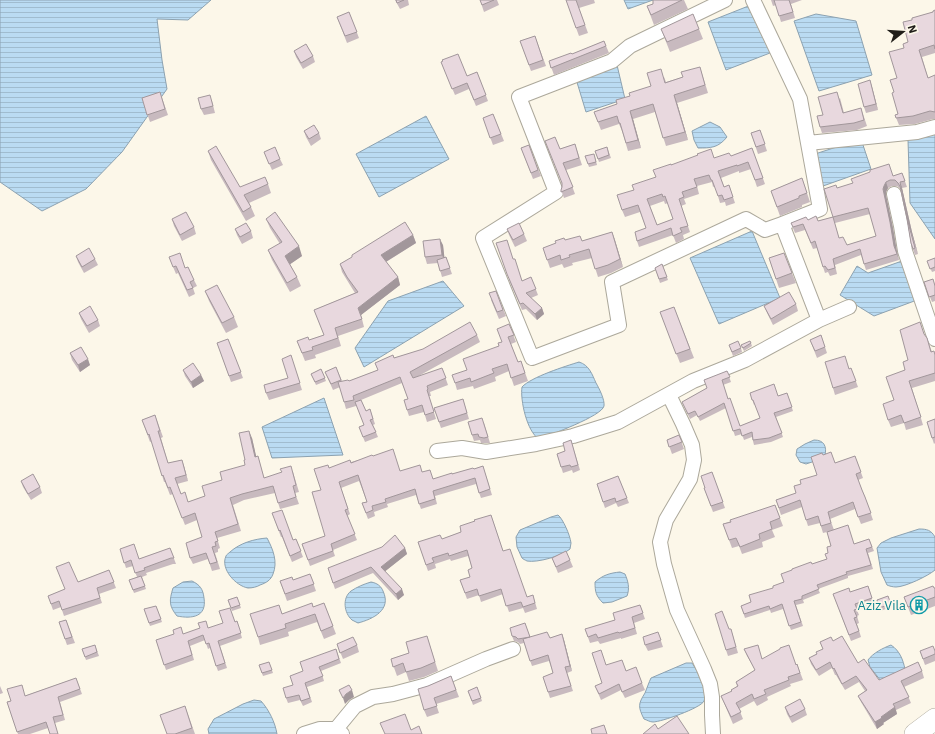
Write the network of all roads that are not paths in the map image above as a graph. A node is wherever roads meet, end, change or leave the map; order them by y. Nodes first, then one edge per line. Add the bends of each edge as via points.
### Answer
1 (725, 0) edge
2 (753, 0) edge
3 (935, 127) edge
4 (808, 143) junction
5 (894, 194) dead end
6 (782, 224) junction
7 (849, 308) dead end
8 (819, 320) junction
9 (935, 339) edge
10 (669, 395) junction
11 (437, 451) dead end
12 (513, 649) dead end
13 (935, 719) edge
14 (339, 732) edge
15 (304, 734) edge
16 (713, 734) edge
17 (915, 734) edge

1 - 6 street via 630,46 612,61 519,97 556,192 484,238 532,358 619,325 612,282 746,219 765,230
2 - 4 street via 800,99
3 - 4 street via 917,132
4 - 6 street via 820,209
5 - 9 street via 905,251
6 - 8 street
7 - 8 street
8 - 10 street via 745,360 693,381
10 - 11 street via 618,422 573,436 486,452 462,448
10 - 16 street via 692,445 694,460 690,479 666,520 660,542 677,610 710,684
12 - 14 street via 428,686 373,697 355,706
13 - 17 highway
14 - 15 street via 320,729

